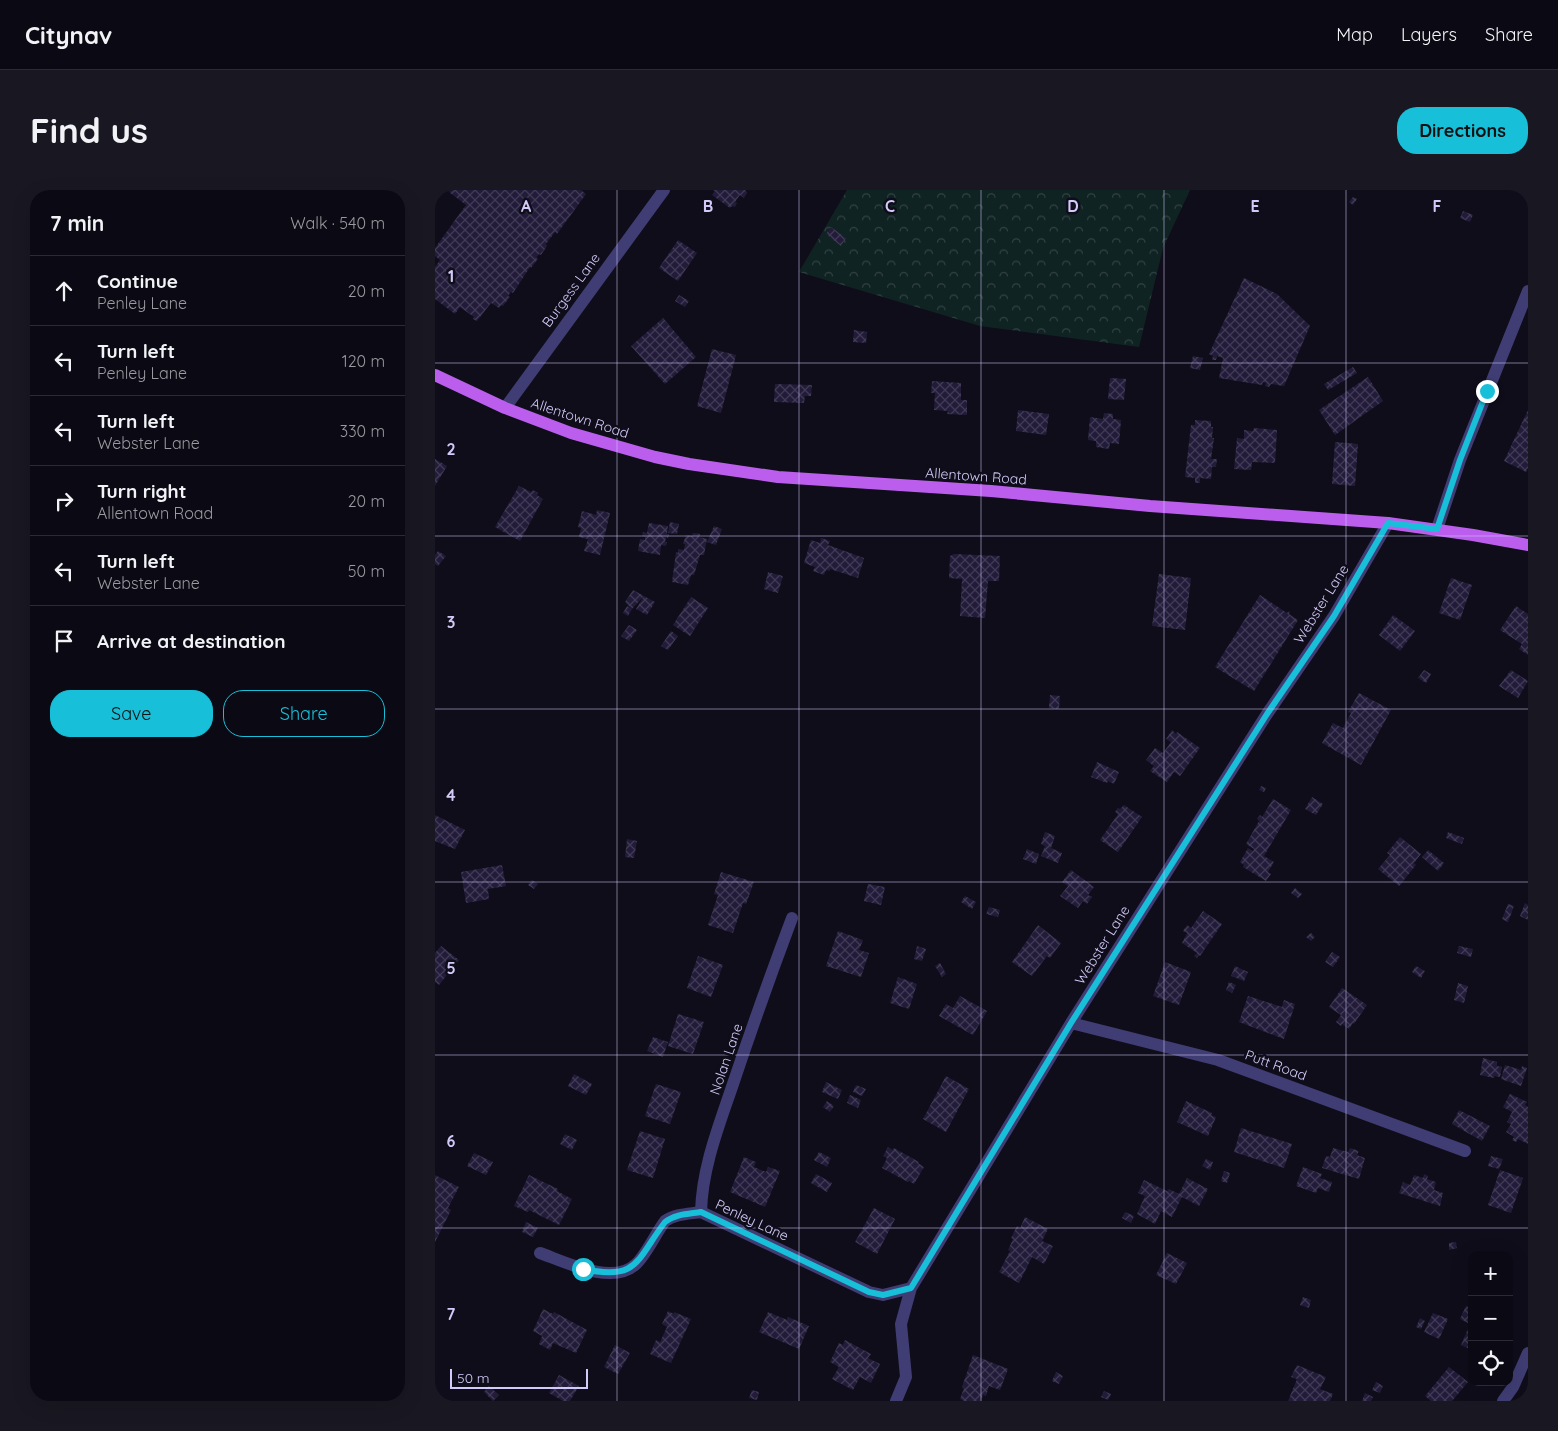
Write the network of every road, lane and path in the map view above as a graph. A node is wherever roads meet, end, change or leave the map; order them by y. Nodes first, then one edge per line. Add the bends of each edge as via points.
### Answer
1 (664, 190) edge
2 (1528, 292) edge
3 (435, 375) edge
4 (505, 408) junction
5 (1388, 523) junction
6 (1437, 529) junction
7 (1528, 545) edge
8 (792, 918) dead end
9 (1071, 1023) junction
10 (1465, 1151) dead end
11 (701, 1212) junction
12 (540, 1253) dead end
13 (911, 1288) junction
14 (1528, 1353) edge
15 (896, 1401) edge
16 (1503, 1401) edge

1 - 4 street, Burgess Lane
2 - 6 street via 1460,460
3 - 4 main road, Allentown Road
4 - 5 main road, Allentown Road via 571,433 664,459 778,477
5 - 6 main road, Allentown Road
5 - 9 street, Webster Lane via 1334,616 1267,714
6 - 7 main road, Allentown Road
8 - 11 street, Nolan Lane via 723,1114 703,1184
9 - 10 street, Putt Road via 1217,1060
9 - 13 street, Webster Lane
11 - 12 street, Penley Lane via 671,1217 636,1264 625,1270 602,1273
11 - 13 street, Penley Lane via 869,1292 883,1295
13 - 15 street, Webster Lane via 901,1324 906,1377
14 - 16 street

